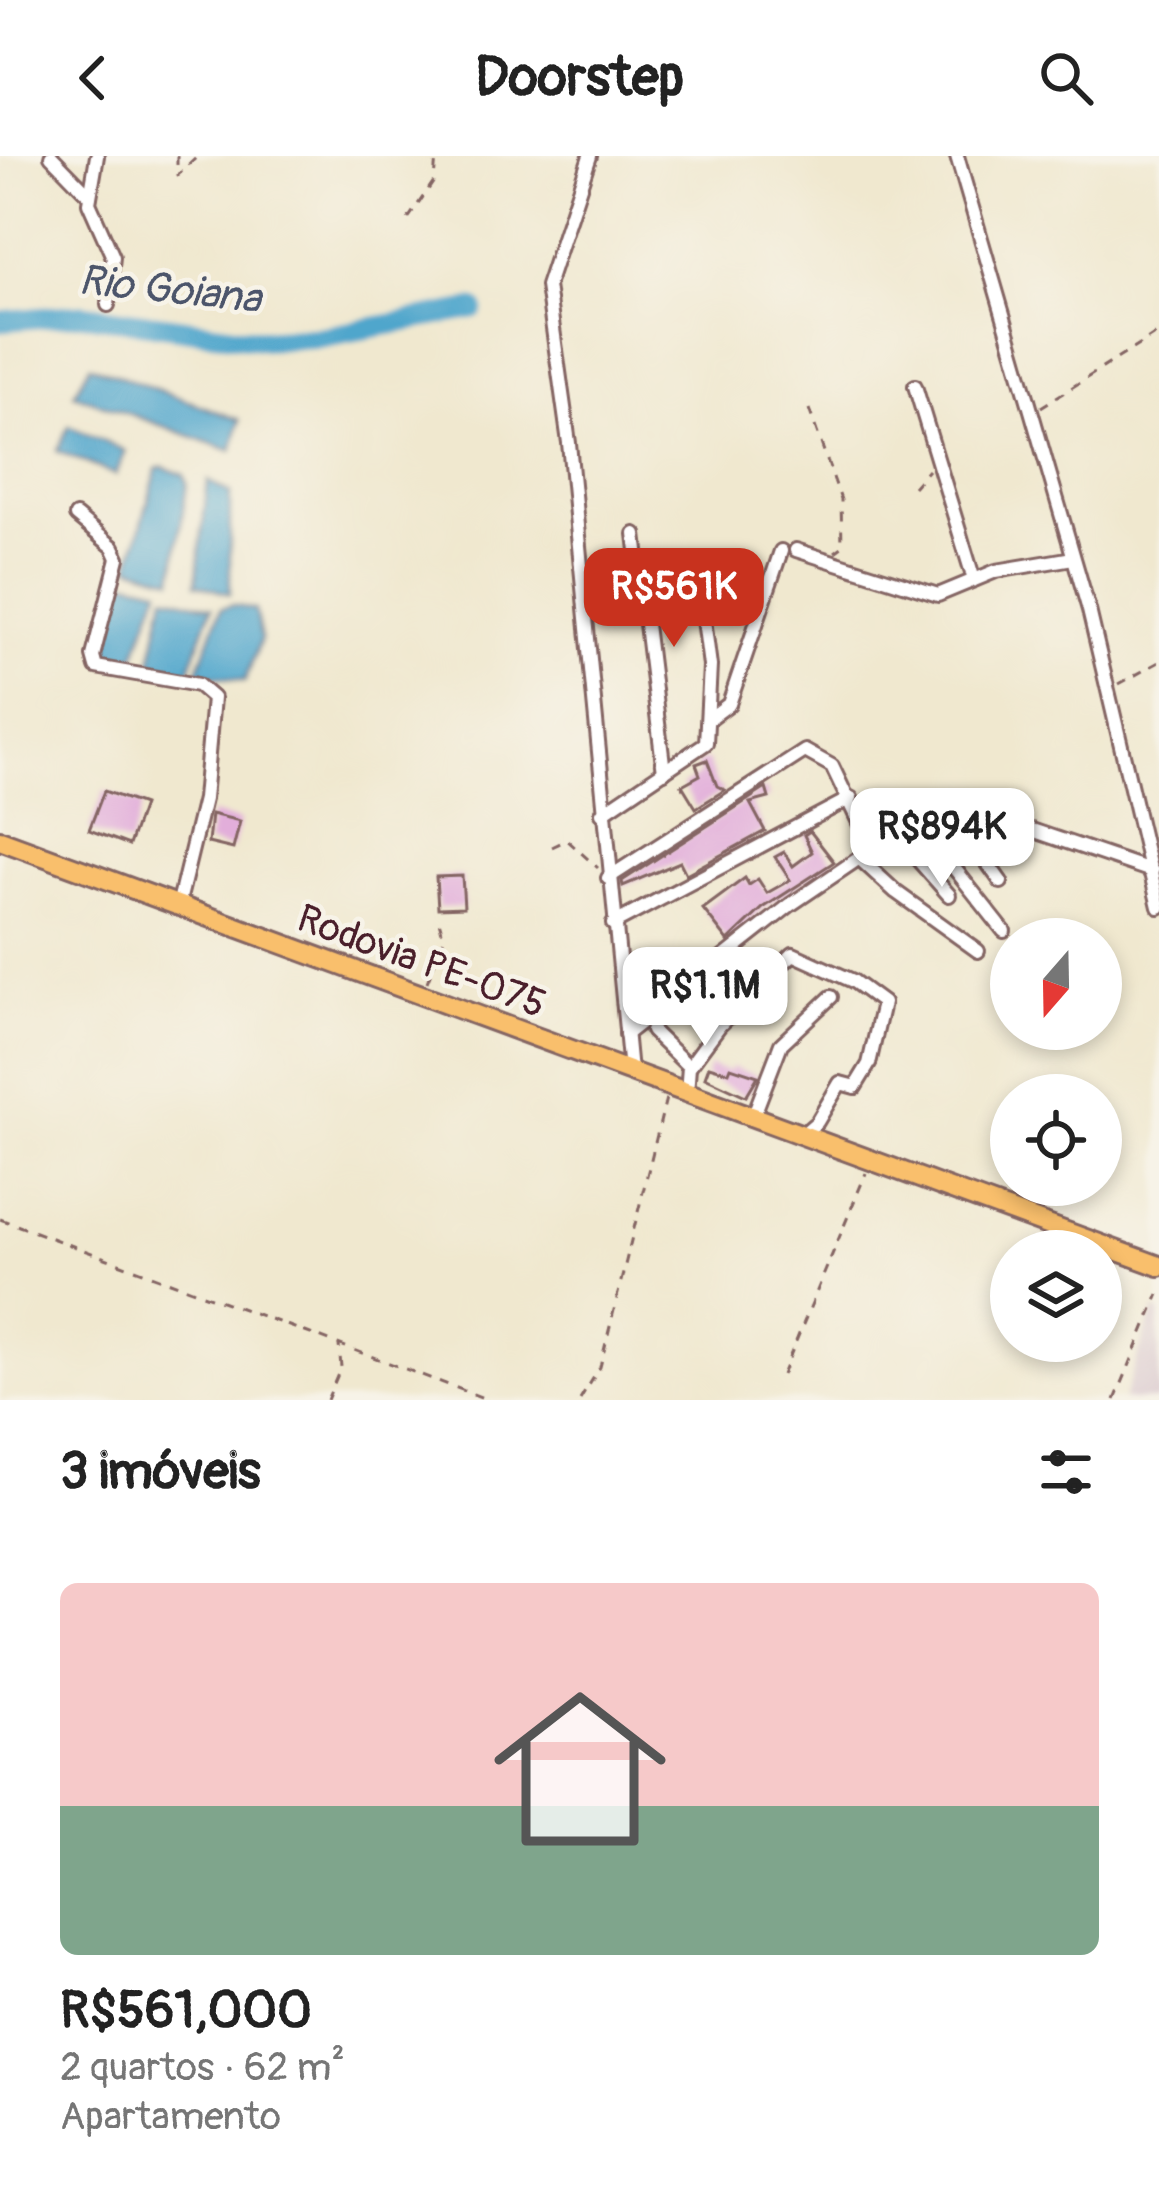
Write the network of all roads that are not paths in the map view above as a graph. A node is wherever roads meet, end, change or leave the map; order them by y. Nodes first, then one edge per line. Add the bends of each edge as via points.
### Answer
1 (52, 156) edge
2 (97, 156) edge
3 (590, 156) edge
4 (957, 156) edge
5 (90, 196) junction
6 (108, 305) dead end
7 (915, 386) dead end
8 (76, 516) dead end
9 (635, 533) dead end
10 (796, 550) dead end
11 (781, 551) dead end
12 (1073, 558) junction
13 (974, 580) junction
14 (699, 581) dead end
15 (709, 719) junction
16 (664, 772) junction
17 (851, 798) junction
18 (946, 806) junction
19 (602, 813) junction
20 (916, 820) junction
21 (896, 835) junction
22 (0, 840) edge
23 (866, 854) junction
24 (1152, 871) junction
25 (608, 878) junction
26 (1001, 882) dead end
27 (949, 895) dead end
28 (178, 906) junction
29 (1159, 907) edge
30 (994, 918) edge
31 (613, 924) junction
32 (978, 951) dead end
33 (831, 997) dead end
34 (652, 1031) dead end
35 (626, 1034) junction
36 (689, 1067) junction
37 (630, 1071) junction
38 (678, 1089) junction
39 (753, 1117) junction
40 (802, 1135) junction
41 (1159, 1266) edge

1 - 5 street
2 - 5 street
3 - 19 street via 547,286
4 - 12 street
5 - 6 street via 90,214 113,257
7 - 13 street
8 - 28 street via 118,558 96,667 198,685 214,698 204,799
9 - 16 street
10 - 13 street via 933,595
11 - 15 street via 730,704
12 - 13 street
12 - 24 street
14 - 15 street
15 - 16 street via 702,748
16 - 19 street
17 - 23 street
17 - 25 street via 822,755 799,752
17 - 31 street
18 - 20 street
18 - 24 street
18 - 26 street
19 - 25 street
20 - 21 street
20 - 30 street
21 - 23 street
21 - 27 street
22 - 28 main road, Rodovia PE-075
23 - 32 street
23 - 35 street
24 - 29 street
25 - 31 street
28 - 37 main road, Rodovia PE-075
31 - 35 street
33 - 39 street via 782,1044
34 - 36 street
35 - 37 street
36 - 38 street
36 - 40 street via 719,1025 793,954 853,981 883,1003 869,1064 855,1088 840,1083
37 - 38 main road, Rodovia PE-075
38 - 39 main road, Rodovia PE-075
39 - 40 main road, Rodovia PE-075
40 - 41 main road, Rodovia PE-075

